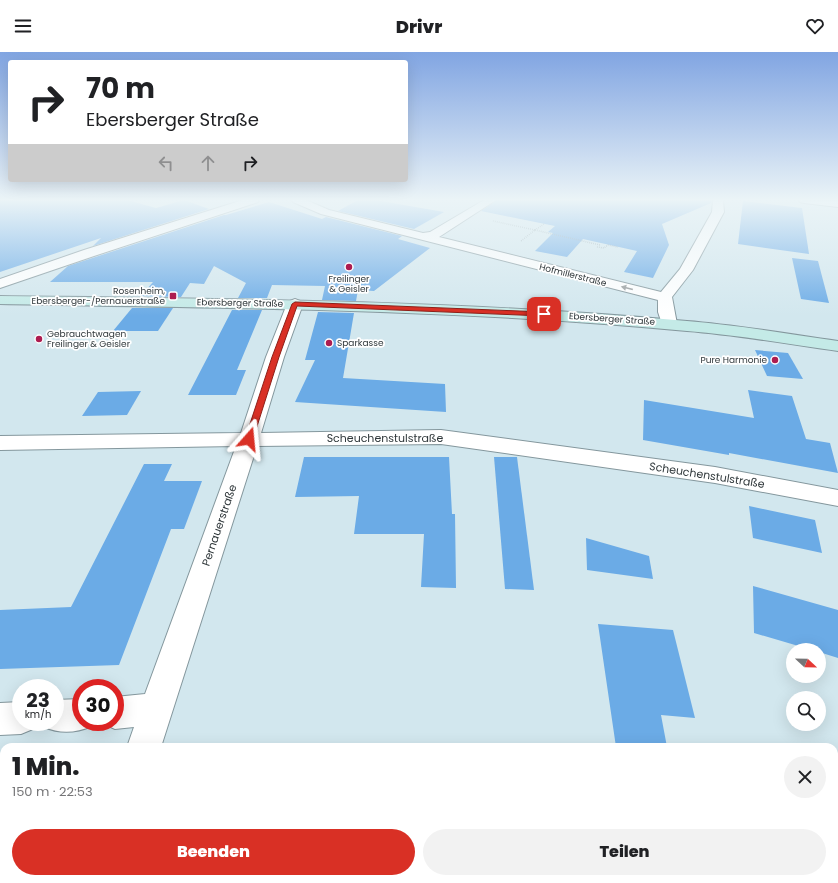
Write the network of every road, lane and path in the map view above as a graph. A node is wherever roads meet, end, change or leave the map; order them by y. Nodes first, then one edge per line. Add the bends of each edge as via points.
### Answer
1 (133, 239) edge
2 (436, 239) edge
3 (525, 239) edge
4 (573, 239) edge
5 (703, 239) edge
6 (521, 242) dead end
7 (618, 247) dead end
8 (0, 284) edge
9 (665, 297) junction
10 (0, 300) edge
11 (295, 304) junction
12 (669, 324) junction
13 (838, 346) edge
14 (249, 439) junction
15 (0, 443) edge
16 (838, 498) edge
17 (12, 718) edge
18 (0, 719) edge
19 (124, 719) edge
20 (149, 732) edge

1 - 8 street
9 -> 2 street, Hofmillerstraße
3 - 6 path
4 - 7 path via 600,245 597,247
5 - 9 street via 686,270
9 - 12 street
10 - 11 street, Ebersberger Straße
11 - 12 street, Ebersberger Straße via 512,312
11 - 14 street, Pernauerstraße
12 - 13 street, Ebersberger Straße
14 - 15 street, Scheuchenstulstraße
14 - 16 street, Scheuchenstulstraße via 441,437 715,475
14 - 20 street, Pernauerstraße
17 - 18 street
19 - 20 street

